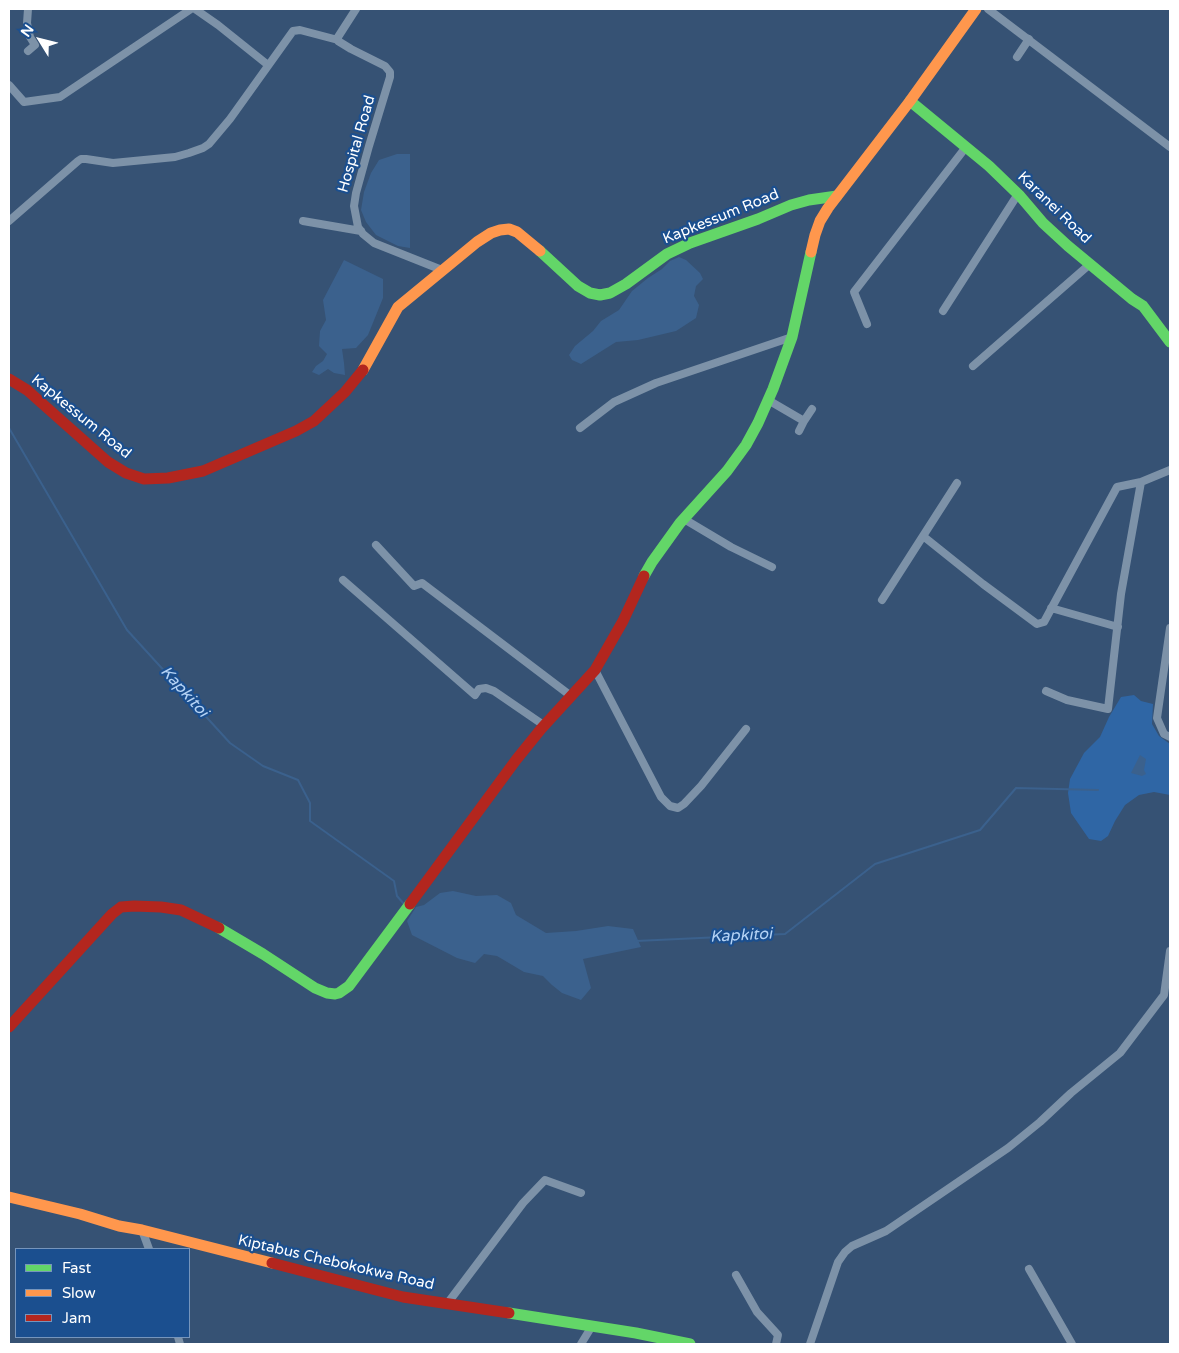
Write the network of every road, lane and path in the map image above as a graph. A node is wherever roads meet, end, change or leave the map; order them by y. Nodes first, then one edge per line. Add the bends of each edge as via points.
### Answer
1 (28, 9) edge
2 (193, 9) edge
3 (356, 9) edge
4 (976, 9) edge
5 (988, 9) edge
6 (1029, 39) junction
7 (338, 40) junction
8 (28, 51) dead end
9 (1017, 57) dead end
10 (268, 65) junction
11 (9, 85) edge
12 (910, 101) junction
13 (966, 147) junction
14 (1170, 147) edge
15 (1018, 194) junction
16 (837, 196) junction
17 (9, 221) edge
18 (303, 221) dead end
19 (361, 231) junction
20 (1090, 264) junction
21 (442, 270) junction
22 (943, 311) dead end
23 (866, 324) dead end
24 (792, 337) junction
25 (1170, 342) edge
26 (973, 366) dead end
27 (9, 379) edge
28 (768, 400) junction
29 (812, 409) dead end
30 (804, 421) junction
31 (580, 428) dead end
32 (799, 431) dead end
33 (1170, 470) edge
34 (1141, 482) junction
35 (957, 483) dead end
36 (684, 518) junction
37 (923, 536) junction
38 (376, 545) dead end
39 (772, 567) dead end
40 (344, 580) dead end
41 (882, 600) dead end
42 (1051, 608) junction
43 (1118, 627) junction
44 (1170, 628) edge
45 (594, 670) junction
46 (1046, 691) dead end
47 (571, 696) junction
48 (545, 726) junction
49 (746, 729) dead end
50 (1170, 737) edge
51 (1170, 950) edge
52 (9, 1027) edge
53 (581, 1193) dead end
54 (9, 1197) edge
55 (142, 1230) junction
56 (149, 1248) edge
57 (1029, 1269) dead end
58 (736, 1275) dead end
59 (447, 1304) junction
60 (592, 1326) junction
61 (581, 1344) edge
62 (690, 1344) edge
63 (776, 1344) edge
64 (810, 1344) edge
65 (1072, 1344) edge

1 - 8 street via 30,37 35,45
2 - 10 street
2 - 11 street via 60,98 24,102
3 - 7 street
4 - 12 street
5 - 6 street
6 - 9 street
6 - 14 street
7 - 10 street via 295,30
7 - 19 street, Hospital Road via 390,72 354,206
10 - 17 street via 209,144 175,157 113,163 82,159
12 - 13 street, Karanei Road
12 - 16 street
13 - 15 street, Karanei Road
13 - 23 street via 854,292
15 - 20 street, Karanei Road via 1043,223
15 - 22 street
16 - 21 street, Kapkessum Road via 791,205 690,242 667,254 626,284 600,295 584,291 547,256 510,228 491,233
16 - 24 street via 820,221 815,235
18 - 19 street
19 - 21 street via 374,243
20 - 25 street, Karanei Road via 1143,306
20 - 26 street
21 - 27 street, Kapkessum Road via 398,307 366,366 345,392 314,421 203,471 144,479 126,473 108,462 27,390
24 - 28 street
24 - 31 street via 656,383 614,402
28 - 30 street
28 - 36 street via 741,452
29 - 30 street
30 - 32 street
33 - 34 street
34 - 42 street via 1117,487
34 - 43 street
35 - 37 street
36 - 39 street
36 - 45 street via 649,568
37 - 41 street
37 - 42 street via 1037,624 1044,622
38 - 47 street via 414,586 422,583
40 - 48 street via 475,695 479,689 494,691
42 - 43 street
43 - 46 street via 1108,709 1067,700
44 - 50 street via 1157,718 1164,734
45 - 47 street
45 - 49 street via 661,797 670,806 678,808 684,804
47 - 48 street
48 - 52 street via 516,760 354,980 339,993 315,988 210,923 181,910 121,907
51 - 64 street via 1164,995 1120,1054 1008,1148 886,1231 844,1252
53 - 59 street via 545,1180 523,1203
54 - 55 street, Kiptabus Chebokokwa Road
55 - 56 street
55 - 59 street, Kiptabus Chebokokwa Road via 403,1297
57 - 65 street
58 - 63 street via 757,1312 778,1335
59 - 60 street, Kiptabus Chebokokwa Road
60 - 61 street
60 - 62 street, Kiptabus Chebokokwa Road

